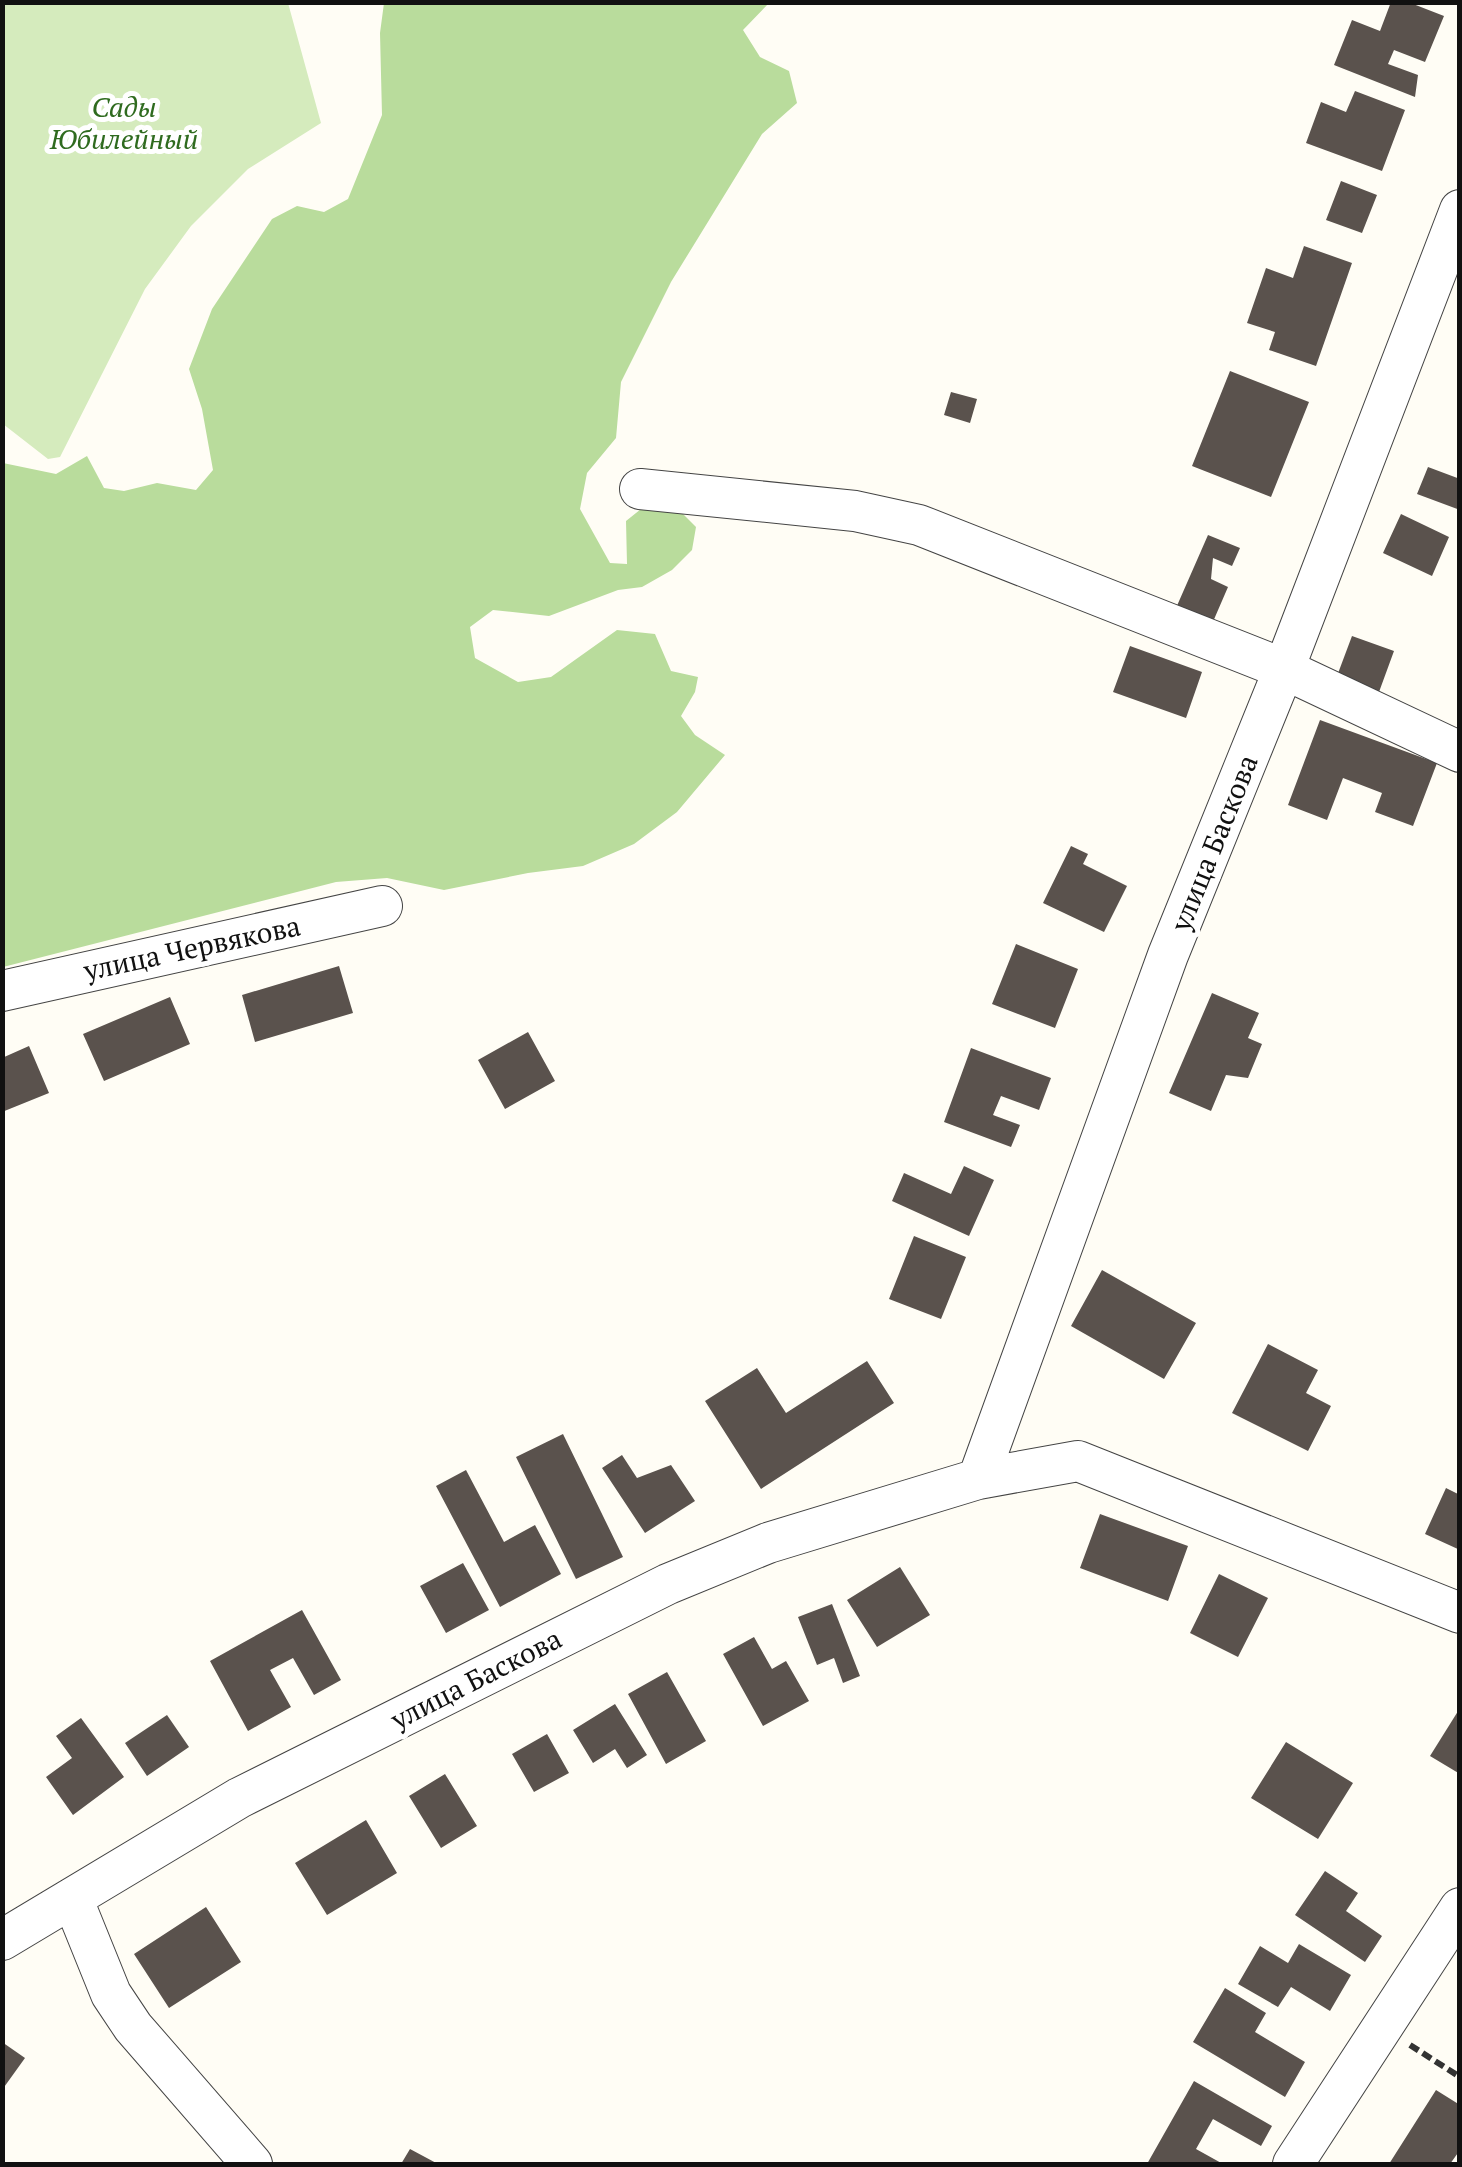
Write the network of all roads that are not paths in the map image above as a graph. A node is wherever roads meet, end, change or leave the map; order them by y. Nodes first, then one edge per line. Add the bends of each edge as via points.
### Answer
1 (1460, 210) edge
2 (640, 488) dead end
3 (1284, 669) junction
4 (1460, 752) edge
5 (382, 906) dead end
6 (2, 990) edge
7 (978, 1479) junction
8 (1460, 1613) edge
9 (73, 1900) junction
10 (1460, 1908) edge
11 (2, 1940) edge
12 (252, 2164) edge
13 (1293, 2164) edge

1 - 3 street, улица Баскова
2 - 3 street via 855,511 919,526
3 - 4 street
3 - 7 street, улица Баскова via 1168,955
5 - 6 street, улица Червякова
7 - 8 street, улица Баскова via 1078,1461
7 - 9 street, улица Баскова via 768,1543 668,1584 239,1798
9 - 11 street, улица Баскова
9 - 12 street via 122,2011
10 - 13 street

